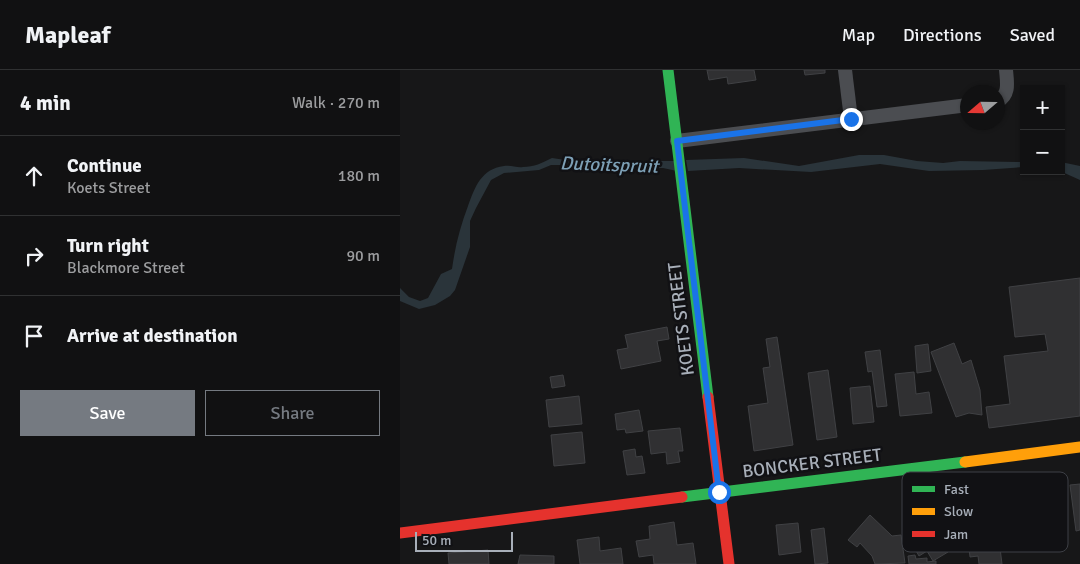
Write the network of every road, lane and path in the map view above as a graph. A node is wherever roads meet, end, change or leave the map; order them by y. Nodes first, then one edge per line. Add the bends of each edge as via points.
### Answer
1 (668, 70) edge
2 (845, 70) edge
3 (1006, 70) edge
4 (1005, 93) edge
5 (960, 106) edge
6 (851, 119) junction
7 (678, 148) junction
8 (1080, 447) edge
9 (719, 492) junction
10 (400, 533) edge
11 (728, 564) edge

1 - 7 street, KOETS STREET
2 - 6 street
3 - 4 street via 1008,83
5 - 6 street
6 - 7 street
7 - 9 street, KOETS STREET
8 - 9 street, BONCKER STREET
9 - 10 street, BONCKER STREET
9 - 11 street, KOETS STREET

